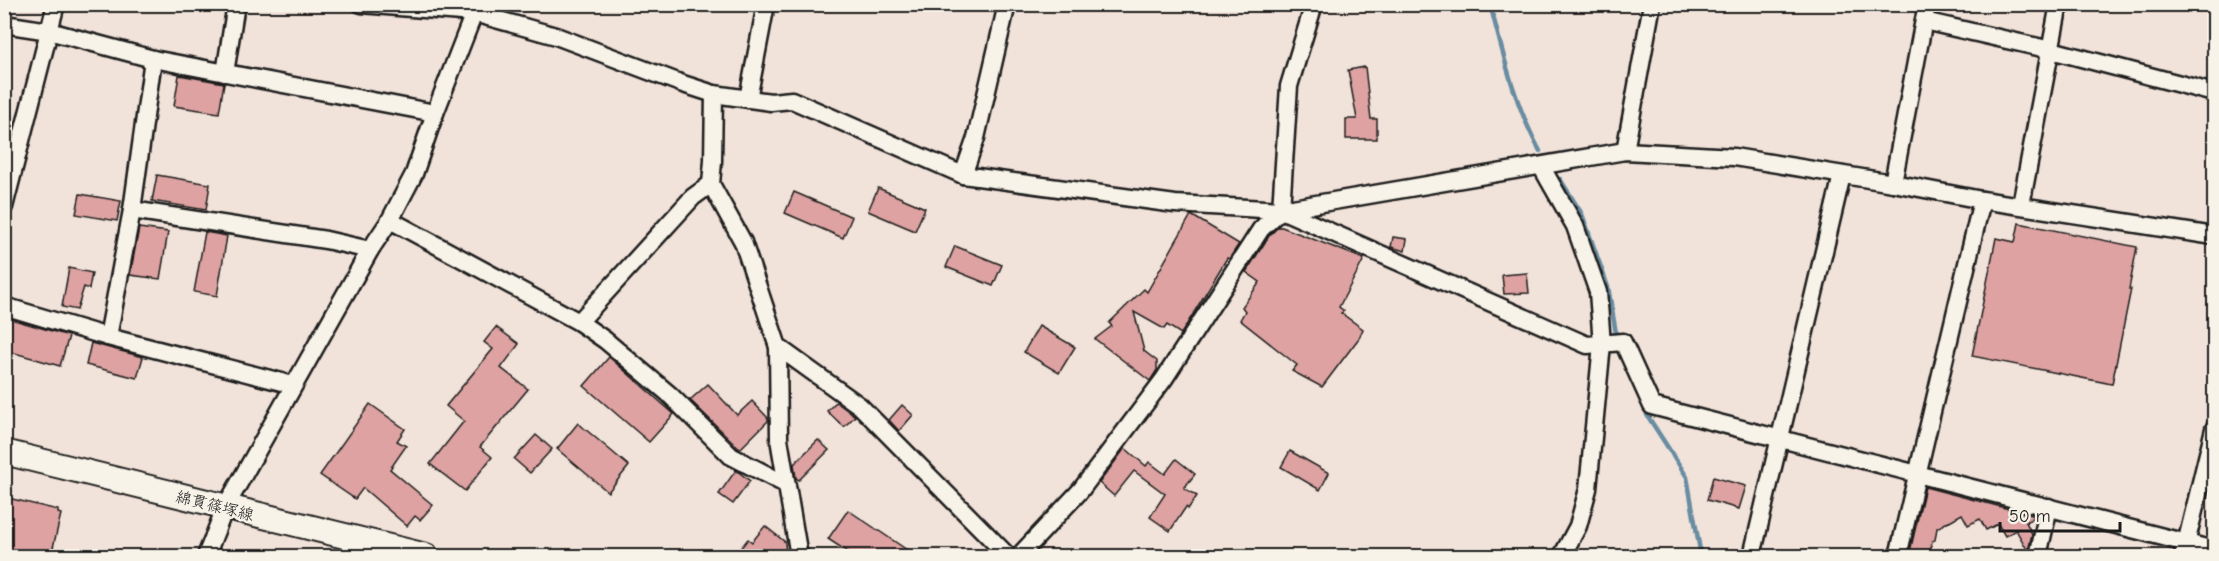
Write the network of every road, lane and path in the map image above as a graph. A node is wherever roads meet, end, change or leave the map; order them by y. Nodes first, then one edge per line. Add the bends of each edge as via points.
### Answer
1 (56, 4) edge
2 (236, 4) edge
3 (361, 4) edge
4 (766, 4) edge
5 (1007, 4) edge
6 (1314, 4) edge
7 (1652, 4) edge
8 (2060, 4) edge
9 (474, 9) edge
10 (1925, 13) edge
11 (4, 24) edge
12 (49, 31) junction
13 (2051, 50) junction
14 (153, 59) junction
15 (225, 73) junction
16 (2214, 93) edge
17 (714, 94) junction
18 (748, 99) junction
19 (435, 113) junction
20 (1625, 151) junction
21 (1541, 166) junction
22 (963, 175) junction
23 (1842, 175) junction
24 (1893, 183) junction
25 (711, 184) junction
26 (1982, 200) junction
27 (2020, 205) junction
28 (4, 207) edge
29 (132, 210) junction
30 (1281, 210) junction
31 (390, 220) junction
32 (2214, 236) edge
33 (370, 249) junction
34 (4, 306) edge
35 (579, 322) junction
36 (108, 337) junction
37 (1602, 344) junction
38 (778, 347) junction
39 (293, 385) junction
40 (2214, 429) edge
41 (1780, 438) junction
42 (4, 452) edge
43 (1918, 473) junction
44 (785, 484) junction
45 (225, 507) junction
46 (2049, 507) junction
47 (2184, 550) edge
48 (2214, 550) edge
49 (206, 556) edge
50 (426, 556) edge
51 (799, 556) edge
52 (1008, 556) edge
53 (1019, 556) edge
54 (1562, 556) edge
55 (1752, 556) edge
56 (1899, 556) edge
57 (2038, 556) edge

1 - 12 street
2 - 15 street
3 - 9 street
4 - 18 street
5 - 22 street via 976,138
6 - 30 street via 1289,86
7 - 20 street
8 - 13 street
9 - 17 street
9 - 19 street
10 - 13 street
10 - 24 street
11 - 12 street
12 - 14 street
12 - 28 street
13 - 16 street
13 - 27 street
14 - 15 street
14 - 29 street
15 - 19 street
17 - 18 street
17 - 25 street
18 - 22 street via 792,100
19 - 31 street via 414,174
20 - 21 street
20 - 23 street via 1734,157
21 - 30 street
21 - 37 street via 1575,226 1598,292
22 - 30 street via 1175,204
23 - 24 street
23 - 41 street
24 - 26 street
25 - 35 street via 693,197
25 - 38 street via 742,242
26 - 27 street
26 - 43 street
27 - 32 street
29 - 33 street
29 - 36 street
30 - 37 street via 1587,345
30 - 53 street via 1261,229 1164,378 1080,491
31 - 33 street
31 - 35 street
33 - 39 street
34 - 36 street
35 - 44 street via 669,394 731,456
36 - 39 street
37 - 41 street via 1623,342 1652,406
37 - 54 street via 1588,489 1578,526
38 - 44 street via 778,439
38 - 52 street via 860,406
39 - 45 street
40 - 47 street
41 - 43 street
41 - 55 street
42 - 45 main road, 綿貫篠塚線
43 - 46 street
43 - 56 street
44 - 51 street
45 - 49 street
45 - 50 main road, 綿貫篠塚線
46 - 47 street
46 - 57 street
47 - 48 street

